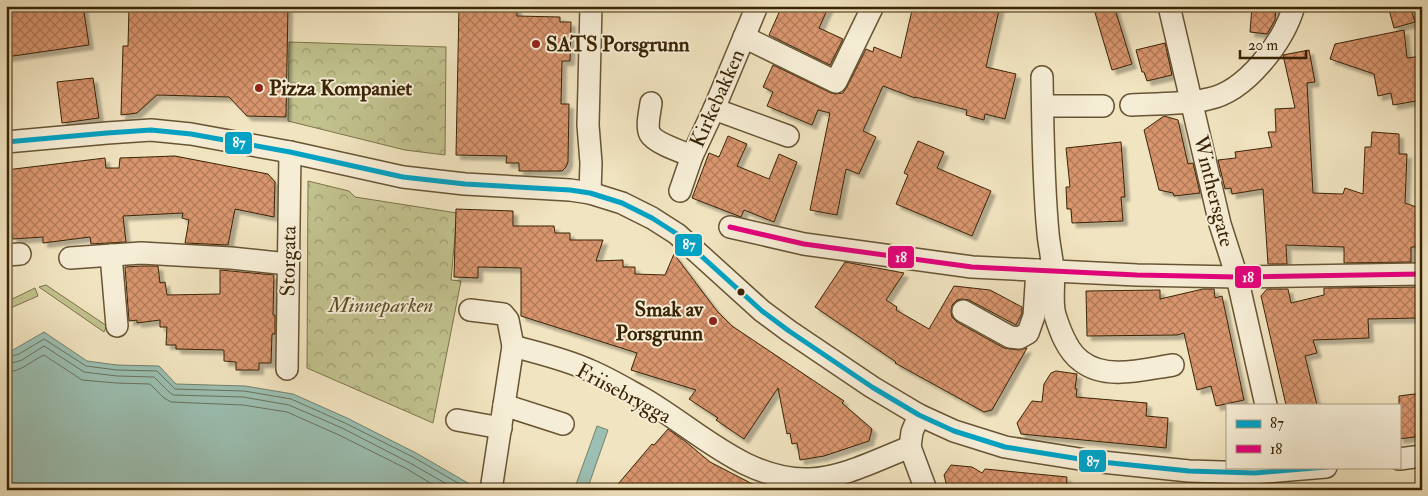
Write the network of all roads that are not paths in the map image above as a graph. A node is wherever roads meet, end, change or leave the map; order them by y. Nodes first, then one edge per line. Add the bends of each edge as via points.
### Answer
1 (591, 6) edge
2 (757, 6) edge
3 (873, 6) edge
4 (1169, 6) edge
5 (1294, 6) edge
6 (744, 37) junction
7 (1042, 77) dead end
8 (1191, 102) junction
9 (651, 103) dead end
10 (1131, 105) dead end
11 (1042, 106) junction
12 (1103, 106) dead end
13 (714, 109) junction
14 (788, 136) dead end
15 (6, 142) edge
16 (290, 152) junction
17 (692, 156) junction
18 (680, 191) dead end
19 (590, 193) junction
20 (730, 227) dead end
21 (111, 255) junction
22 (70, 258) dead end
23 (288, 264) junction
24 (1045, 270) junction
25 (1422, 274) edge
26 (1237, 277) junction
27 (470, 310) dead end
28 (963, 311) dead end
29 (117, 326) dead end
30 (513, 346) junction
31 (1174, 365) dead end
32 (287, 369) dead end
33 (1266, 404) edge
34 (504, 405) junction
35 (919, 415) junction
36 (457, 420) dead end
37 (563, 424) dead end
38 (500, 428) junction
39 (910, 448) junction
40 (1422, 456) edge
41 (1400, 459) edge
42 (1302, 468) edge
43 (1279, 469) edge
44 (808, 485) edge
45 (491, 490) edge
46 (926, 490) edge

1 - 19 street
2 - 6 street, Kirkebakken
3 - 6 street via 836,82
4 - 8 street, Winthersgate
5 - 8 street via 1283,33 1252,73 1220,95
6 - 13 street, Kirkebakken
7 - 11 street
8 - 10 street
8 - 26 street, Winthersgate via 1220,224
9 - 17 street via 650,134 656,140
11 - 12 street
11 - 24 street via 1048,234
13 - 14 street
13 - 17 street, Kirkebakken
15 - 16 street via 151,130
16 - 19 street via 403,177
16 - 23 street, Storgata
17 - 18 street, Kirkebakken
19 - 35 street via 622,203 677,234 782,326
20 - 24 street via 804,244 972,267
21 - 22 street
21 - 23 street via 231,258
21 - 29 street
23 - 32 street, Storgata
24 - 26 street
24 - 28 street via 1028,333 1019,338 1010,337
24 - 31 street via 1064,338 1072,353 1082,362 1095,368 1127,372
25 - 26 street
26 - 33 street, Winthersgate
27 - 30 street via 503,314 508,320
30 - 34 street
30 - 44 street, Friisebrygga via 597,374 642,397 750,467
34 - 37 street
34 - 38 street
35 - 39 street
35 - 43 street via 991,444 1092,461 1189,471 1255,473
36 - 38 street
38 - 45 street
39 - 44 street, Friisebrygga
39 - 46 street
40 - 41 street
42 - 43 street

